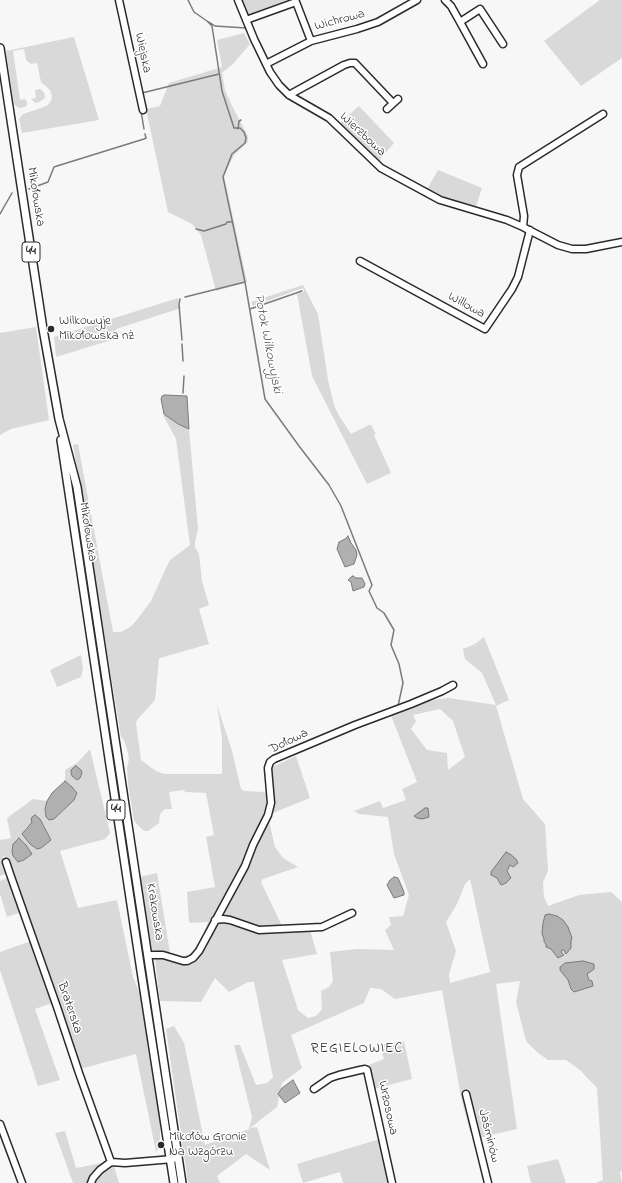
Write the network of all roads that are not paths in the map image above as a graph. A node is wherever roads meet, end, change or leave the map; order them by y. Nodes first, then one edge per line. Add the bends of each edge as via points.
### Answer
1 (119, 0) edge
2 (238, 0) edge
3 (417, 0) edge
4 (445, 0) edge
5 (246, 20) junction
6 (460, 22) junction
7 (312, 41) junction
8 (504, 44) dead end
9 (0, 48) edge
10 (266, 64) junction
11 (483, 64) dead end
12 (289, 95) junction
13 (398, 99) dead end
14 (393, 104) junction
15 (387, 109) dead end
16 (143, 110) dead end
17 (603, 114) dead end
18 (523, 227) junction
19 (530, 230) junction
20 (622, 242) edge
21 (360, 260) dead end
22 (59, 419) junction
23 (101, 645) joint
24 (92, 649) joint
25 (453, 684) dead end
26 (6, 862) dead end
27 (352, 913) dead end
28 (215, 920) junction
29 (148, 955) junction
30 (314, 1089) dead end
31 (466, 1094) dead end
32 (0, 1124) edge
33 (179, 1158) junction
34 (171, 1160) junction
35 (111, 1162) junction
36 (22, 1183) edge
37 (91, 1183) edge
38 (174, 1183) edge
39 (182, 1183) edge
40 (392, 1183) edge
41 (488, 1183) edge

1 - 16 street, Wiejska
2 - 5 street, Wierzbowa
3 - 7 street, Wichrowa via 378,22
4 - 6 street
5 - 7 street, Wichrowa via 296,2
5 - 10 street, Wierzbowa
6 - 8 street via 480,9
6 - 11 street
7 - 10 street, Wichrowa
9 - 22 main road, Mikołowska / 44
10 - 12 street, Wierzbowa via 279,85
12 - 14 street via 344,65 355,63
12 - 18 street, Wierzbowa via 328,118 381,168 440,200
13 - 14 street
14 - 15 street
17 - 18 street via 518,168
18 - 19 street, Wierzbowa
19 - 20 street, Wierzbowa via 558,245 572,249 586,250
19 - 21 street, Willowa via 518,278 485,329
22 - 23 main road, Mikołowska / 44 via 77,487
22 - 24 main road, Mikołowska / 44
23 - 29 main road, Krakowska / 44
24 - 34 main road, Krakowska / 44
25 - 28 street, Dołowa via 442,691 270,762 268,768 271,803 268,815 245,866
26 - 35 street, Braterska
27 - 28 street via 322,927 260,930 230,920
28 - 29 street, Dołowa via 193,958 183,961 164,955
29 - 33 main road, Krakowska / 44
30 - 40 street, Wrzosowa via 330,1078 367,1070
31 - 41 street, Jaśminów
32 - 36 street
33 - 34 street
33 - 39 main road, Krakowska / 44
34 - 35 street
34 - 38 main road, Krakowska / 44
35 - 37 street via 100,1170

